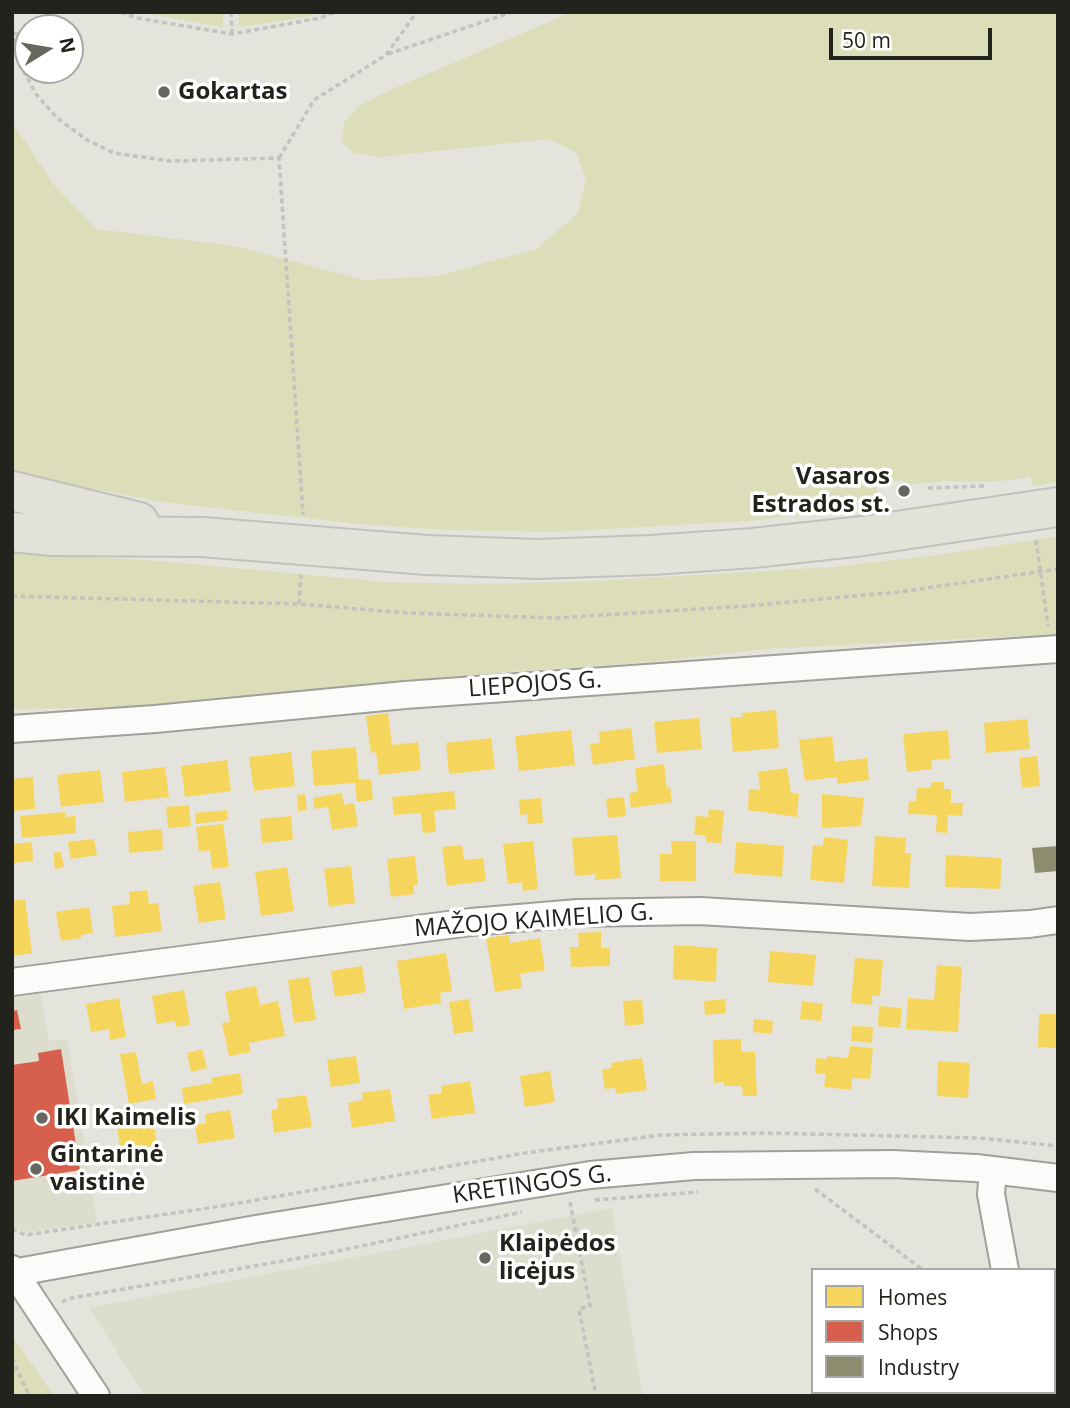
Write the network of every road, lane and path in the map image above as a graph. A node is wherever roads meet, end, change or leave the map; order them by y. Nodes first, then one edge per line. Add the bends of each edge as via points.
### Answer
1 (121, 12) edge
2 (231, 12) edge
3 (319, 12) edge
4 (335, 12) edge
5 (417, 12) edge
6 (512, 12) edge
7 (138, 15) edge
8 (320, 18) junction
9 (13, 32) edge
10 (232, 34) junction
11 (386, 55) junction
12 (279, 158) junction
13 (12, 491) edge
14 (1058, 507) edge
15 (12, 532) edge
16 (202, 537) junction
17 (303, 544) junction
18 (1058, 569) edge
19 (12, 596) edge
20 (299, 604) junction
21 (1058, 649) edge
22 (12, 729) edge
23 (1058, 920) edge
24 (12, 982) edge
25 (993, 1170) junction
26 (1058, 1178) edge
27 (819, 1183) dead end
28 (708, 1191) dead end
29 (593, 1200) dead end
30 (582, 1201) dead end
31 (570, 1202) junction
32 (561, 1204) dead end
33 (525, 1212) dead end
34 (920, 1268) edge
35 (1005, 1268) edge
36 (13, 1272) edge
37 (43, 1315) junction
38 (12, 1358) edge
39 (29, 1396) edge
40 (96, 1396) edge
41 (596, 1396) edge

1 - 7 path
2 - 10 path
3 - 8 path
4 - 8 path
5 - 11 path
6 - 11 path
7 - 10 path
8 - 10 path
9 - 12 path via 21,65 36,94 57,118 114,153 170,161
11 - 12 path via 314,100
12 - 17 path
13 - 16 main road
14 - 17 main road via 863,536 651,555 538,559
15 - 16 main road
16 - 17 main road
17 - 20 path
18 - 20 path via 899,592 556,618
19 - 20 path
21 - 22 street, LIEPOJOS G. via 418,694
23 - 24 street, MAŽOJO KAIMELIO G. via 970,927 700,911 578,913 471,922
25 - 26 street, KRETINGOS G.
25 - 35 street via 991,1194
25 - 36 street, KRETINGOS G. via 763,1164 590,1175
27 - 34 path via 807,1183
28 - 29 path
30 - 31 path
31 - 32 path
31 - 41 path via 590,1306 579,1309
33 - 37 path via 328,1253 67,1299
36 - 37 street
37 - 40 street
38 - 39 path

